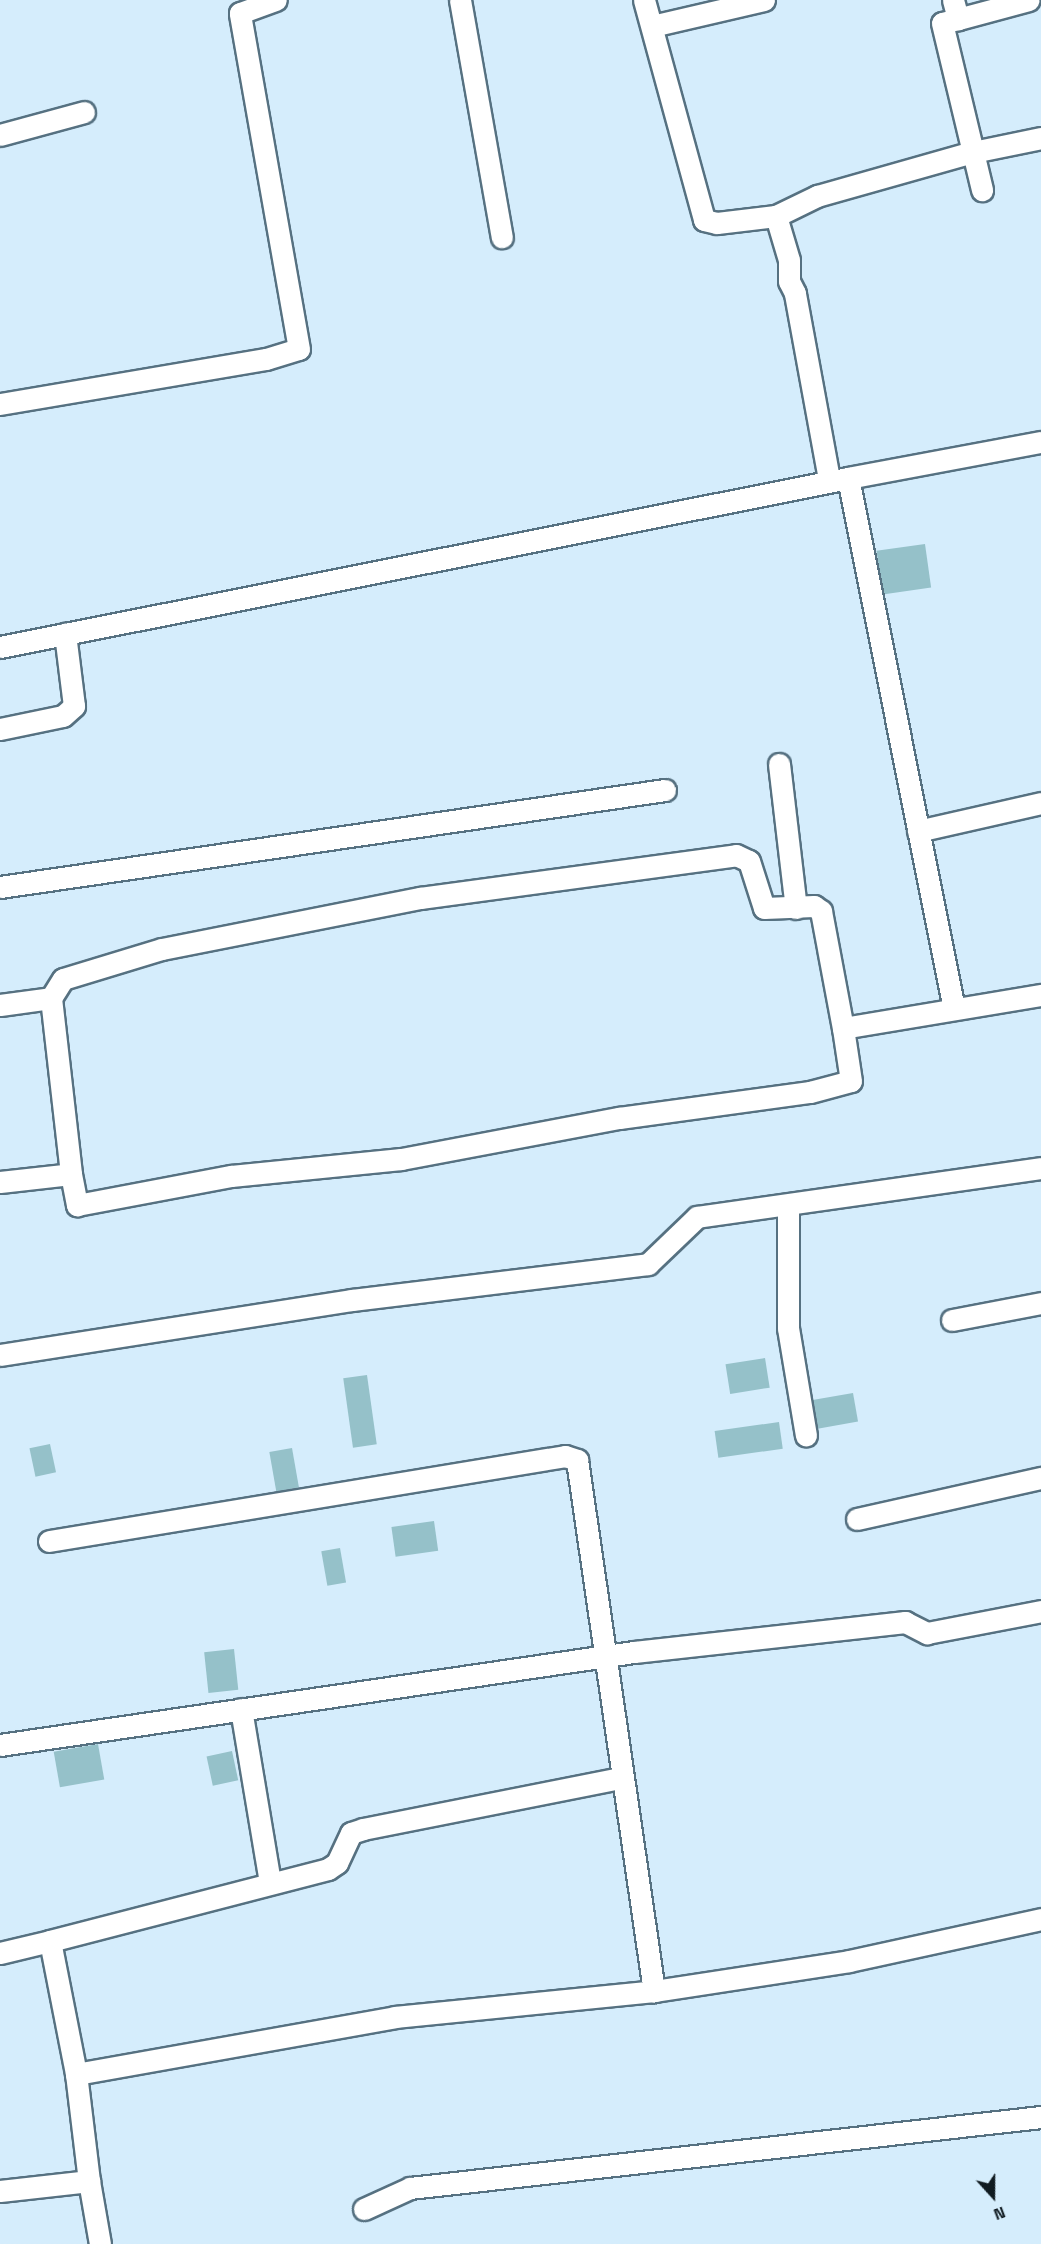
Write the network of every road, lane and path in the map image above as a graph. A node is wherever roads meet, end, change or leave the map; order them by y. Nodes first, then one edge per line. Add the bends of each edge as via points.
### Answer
1 (276, 0) edge
2 (460, 0) edge
3 (644, 0) edge
4 (764, 0) edge
5 (1029, 0) edge
6 (955, 10) edge
7 (652, 26) junction
8 (84, 112) dead end
9 (0, 135) edge
10 (1041, 138) edge
11 (973, 152) junction
12 (982, 190) dead end
13 (776, 216) junction
14 (502, 237) dead end
15 (0, 404) edge
16 (1041, 442) edge
17 (839, 478) junction
18 (65, 634) junction
19 (0, 647) edge
20 (0, 729) edge
21 (779, 764) dead end
22 (665, 790) dead end
23 (1041, 803) edge
24 (918, 831) junction
25 (0, 887) edge
26 (796, 908) junction
27 (1041, 995) edge
28 (51, 998) junction
29 (0, 1005) edge
30 (954, 1009) junction
31 (843, 1028) junction
32 (1041, 1168) edge
33 (71, 1174) junction
34 (0, 1182) edge
35 (789, 1205) junction
36 (1041, 1303) edge
37 (952, 1320) dead end
38 (0, 1355) edge
39 (806, 1436) dead end
40 (1041, 1478) edge
41 (857, 1519) dead end
42 (49, 1541) dead end
43 (1041, 1611) edge
44 (602, 1656) junction
45 (241, 1709) junction
46 (0, 1745) edge
47 (620, 1778) junction
48 (270, 1883) junction
49 (1041, 1919) edge
50 (50, 1941) junction
51 (0, 1953) edge
52 (654, 1991) junction
53 (76, 2074) junction
54 (1041, 2116) edge
55 (89, 2181) junction
56 (0, 2191) edge
57 (364, 2210) dead end
58 (100, 2244) edge

1 - 15 street via 240,13 298,349 266,359
2 - 14 street
3 - 7 street
4 - 7 street
5 - 6 street
6 - 11 street via 942,23
7 - 13 street via 682,154 704,220 717,223
8 - 9 street
10 - 11 street
11 - 12 street
11 - 13 street via 817,196
13 - 17 street
16 - 17 street
17 - 18 street
17 - 24 street
18 - 19 street
18 - 20 street via 74,706 63,716
21 - 26 street
22 - 25 street
23 - 24 street
24 - 30 street
26 - 28 street via 764,908 749,861 736,855 420,898 162,949 63,979
26 - 31 street via 814,906 821,911
27 - 30 street
28 - 29 street
28 - 33 street
30 - 31 street
31 - 33 street via 851,1081 810,1092 619,1118 401,1159 231,1176 76,1205
32 - 35 street
33 - 34 street
35 - 38 street via 697,1217 648,1264 352,1300
35 - 39 street via 788,1328
36 - 37 street
40 - 41 street
42 - 44 street via 565,1456 577,1460 583,1473
43 - 44 street via 927,1633 905,1622
44 - 45 street
44 - 47 street
45 - 46 street
45 - 48 street
47 - 48 street via 363,1829 351,1833 337,1863 328,1869
47 - 52 street
48 - 50 street
49 - 52 street via 849,1961
50 - 51 street
50 - 53 street
52 - 53 street via 395,2017
53 - 55 street
54 - 57 street via 410,2188
55 - 56 street
55 - 58 street

